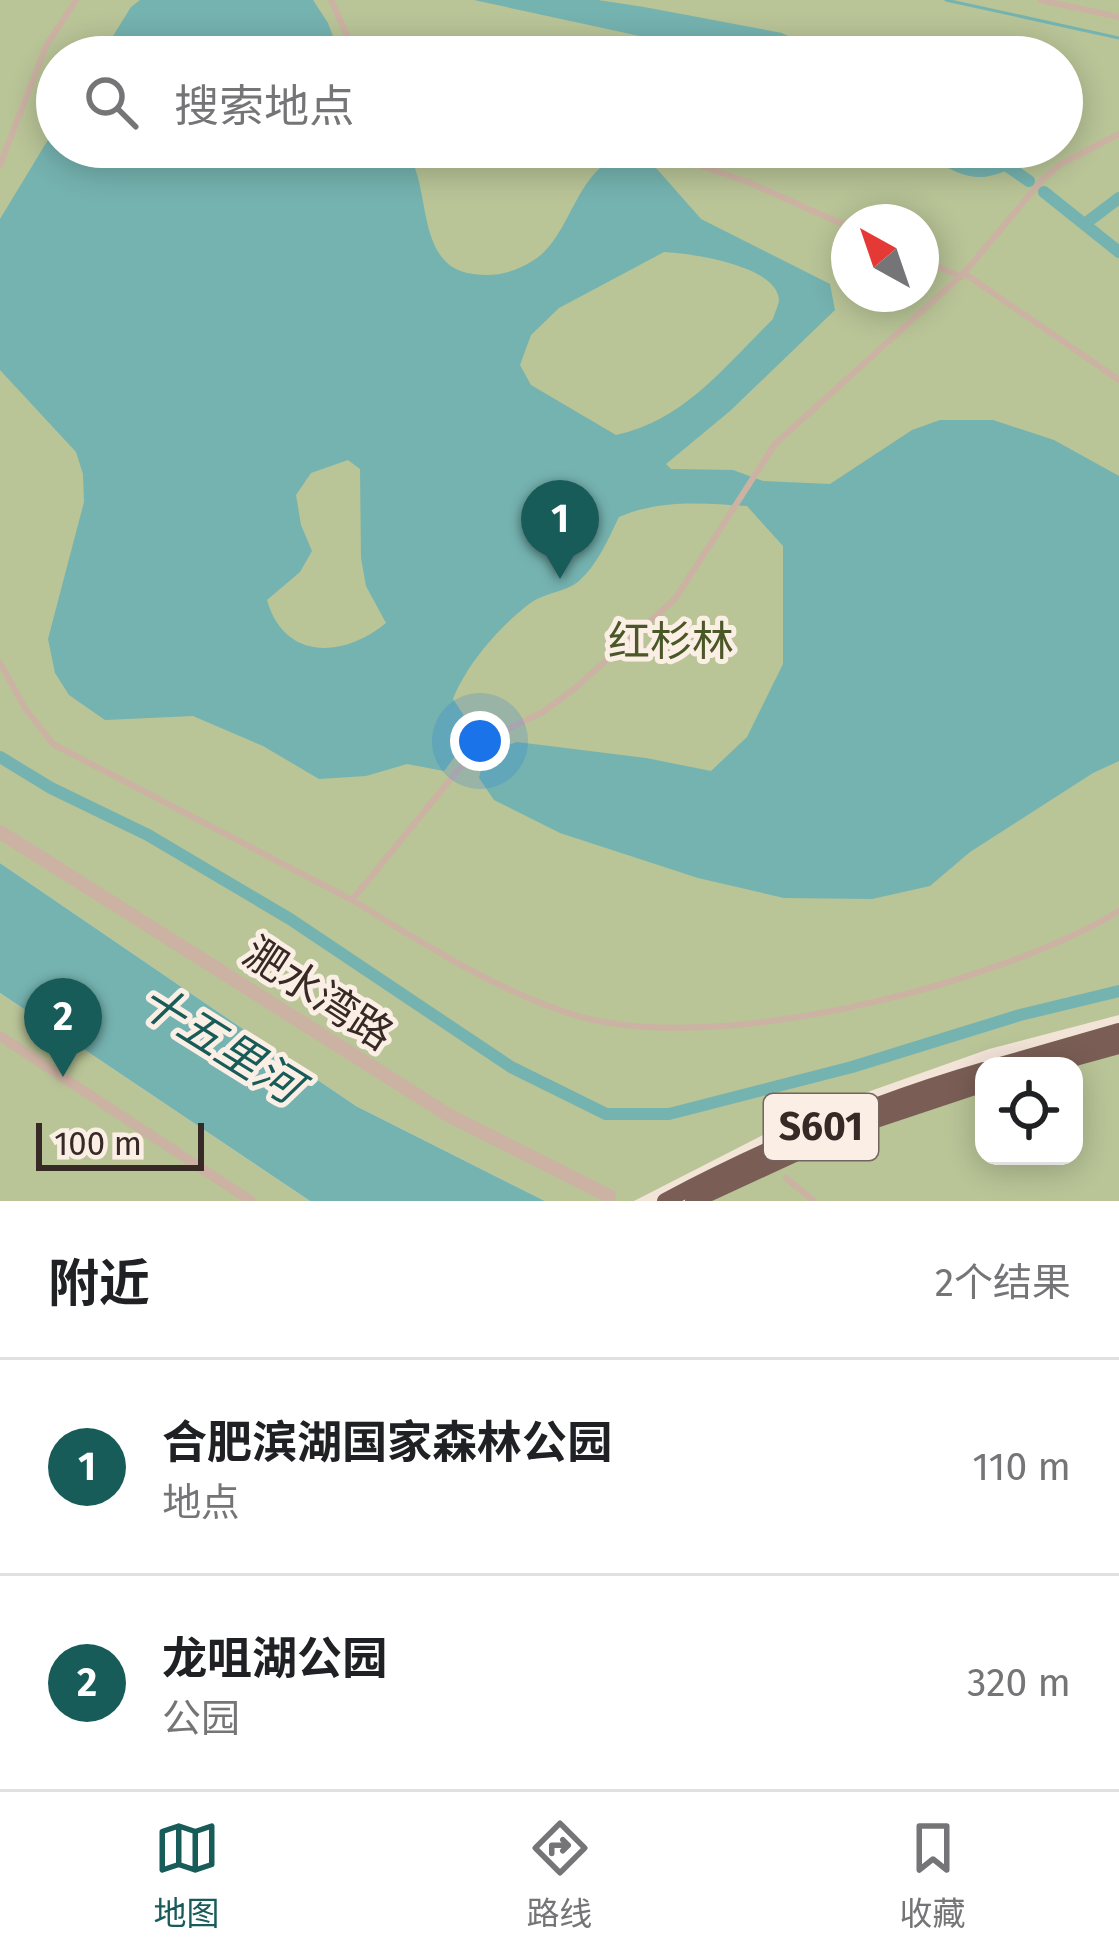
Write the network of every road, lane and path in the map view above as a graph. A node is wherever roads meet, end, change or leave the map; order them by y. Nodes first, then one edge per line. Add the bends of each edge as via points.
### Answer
1 (76, 0) edge
2 (331, 0) edge
3 (1040, 0) edge
4 (1119, 16) edge
5 (53, 36) edge
6 (347, 36) edge
7 (36, 72) edge
8 (1119, 134) edge
9 (1083, 153) edge
10 (0, 165) edge
11 (708, 168) edge
12 (1056, 168) edge
13 (831, 219) edge
14 (939, 266) edge
15 (962, 275) junction
16 (1119, 380) edge
17 (0, 663) edge
18 (0, 832) edge
19 (352, 900) junction
20 (1119, 911) edge
21 (1119, 1031) edge
22 (0, 1036) edge
23 (1119, 1046) edge
24 (1028, 1057) edge
25 (1079, 1057) edge
26 (975, 1073) edge
27 (975, 1087) edge
28 (786, 1178) dead end
29 (609, 1196) dead end
30 (251, 1201) edge
31 (665, 1201) edge
32 (693, 1201) edge
33 (814, 1201) edge

1 - 5 lane
2 - 6 lane
3 - 4 lane
7 - 10 lane
8 - 9 lane
11 - 13 lane
12 - 15 lane
14 - 15 lane
15 - 16 lane
15 - 19 lane via 775,444 674,599 574,689 482,745
17 - 19 lane via 53,744
18 - 29 street, 淝水湾路 via 381,1075
19 - 20 lane via 481,979 574,1015 682,1029 940,987 1041,952
21 - 24 main road
22 - 30 street
23 - 25 main road
26 - 31 main road, S601 via 844,1117
27 - 32 main road, S601 via 849,1129
28 - 33 lane

